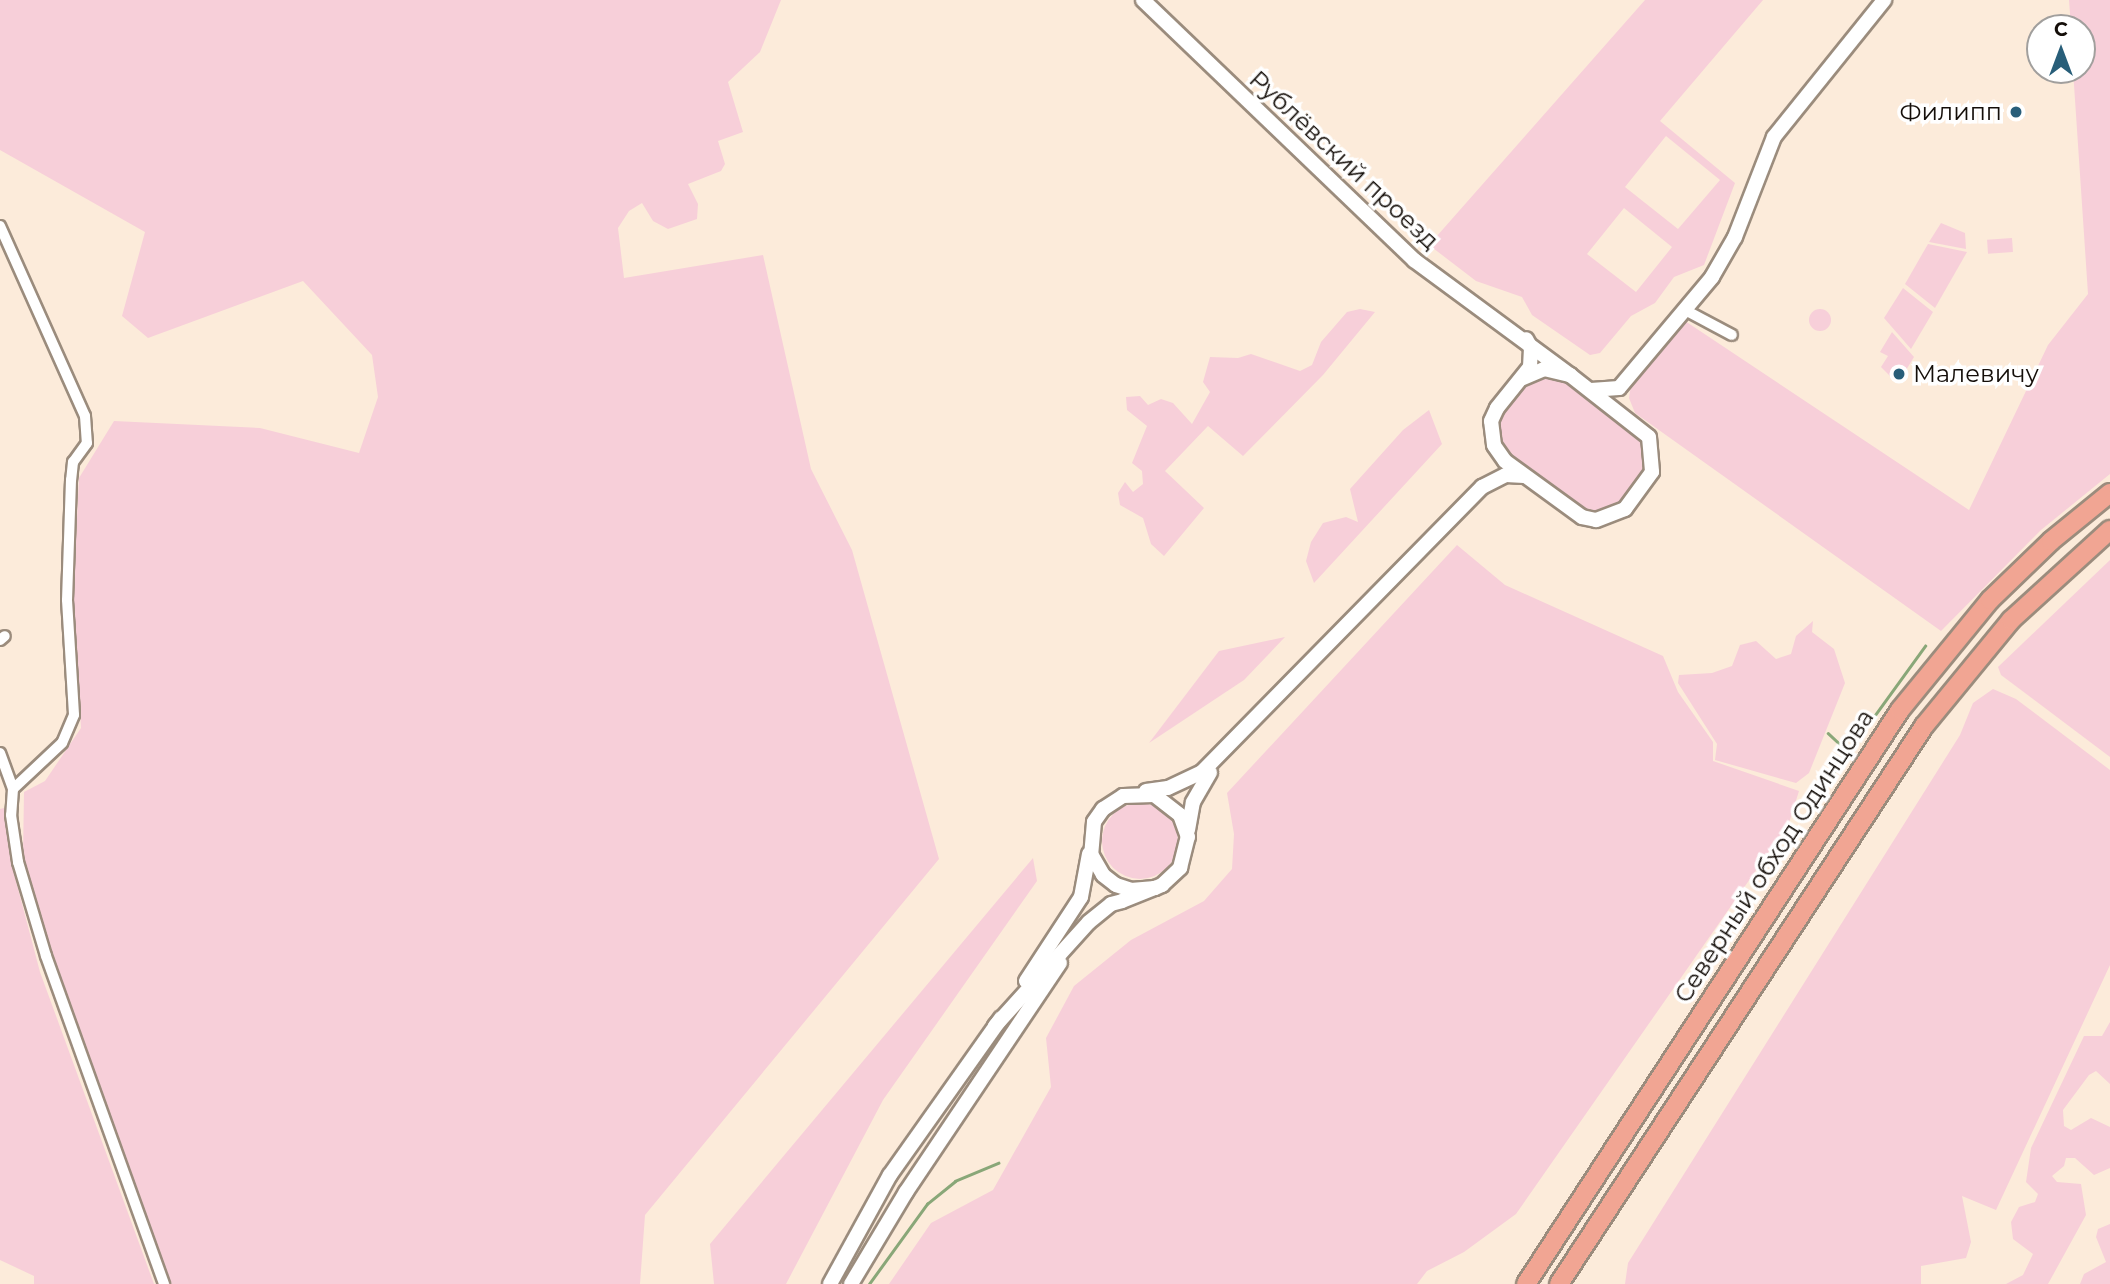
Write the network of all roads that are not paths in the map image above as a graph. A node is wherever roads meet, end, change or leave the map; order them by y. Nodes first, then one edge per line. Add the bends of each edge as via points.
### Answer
1 (1143, 0) edge
2 (1884, 0) edge
3 (0, 226) edge
4 (1685, 310) junction
5 (1732, 335) dead end
6 (1525, 338) junction
7 (1570, 374) junction
8 (1523, 379) junction
9 (1629, 379) junction
10 (1590, 390) junction
11 (1629, 420) junction
12 (1494, 445) junction
13 (1524, 476) junction
14 (1482, 487) junction
15 (2110, 493) edge
16 (2110, 530) edge
17 (1228, 749) junction
18 (0, 753) edge
19 (13, 789) junction
20 (1130, 793) junction
21 (1188, 845) junction
22 (1090, 846) junction
23 (1155, 888) junction
24 (1075, 937) junction
25 (995, 1026) junction
26 (164, 1284) edge
27 (830, 1284) edge
28 (851, 1284) edge
29 (1526, 1284) edge
30 (1559, 1284) edge

1 - 6 street, Рублёвский проезд via 1414,260
2 - 4 street via 1774,137 1724,257
3 - 19 street via 85,416 87,443 73,462 71,480 67,600 74,715 62,743
4 - 5 street
4 - 9 street
6 - 7 street, Рублёвский проезд
6 - 8 street via 1533,358
7 - 8 street via 1544,369
7 - 10 street
8 - 12 street via 1497,408 1492,421
9 - 10 street via 1612,391
9 - 11 street via 1624,399
10 - 11 street
11 - 13 street via 1649,437 1652,472 1625,509 1611,517 1582,517
12 - 13 street
12 - 14 street via 1494,461
13 - 14 street via 1506,475
14 - 17 street
15 - 29 highway, Северный обход Одинцова via 2004,585 1900,710
16 - 30 highway via 2011,620 1924,726
17 - 20 street via 1188,781
17 - 21 street via 1198,789 1188,819
18 - 19 street
19 - 26 street via 10,816 18,862 46,956
20 - 21 street via 1154,795 1169,803 1184,822
20 - 22 street via 1103,809 1091,830
21 - 23 street via 1180,868
22 - 23 street via 1098,869 1116,885 1131,890
22 - 25 street via 1086,880 1073,913
23 - 24 street via 1111,904
24 - 25 street
24 - 28 street
25 - 27 street via 890,1175

